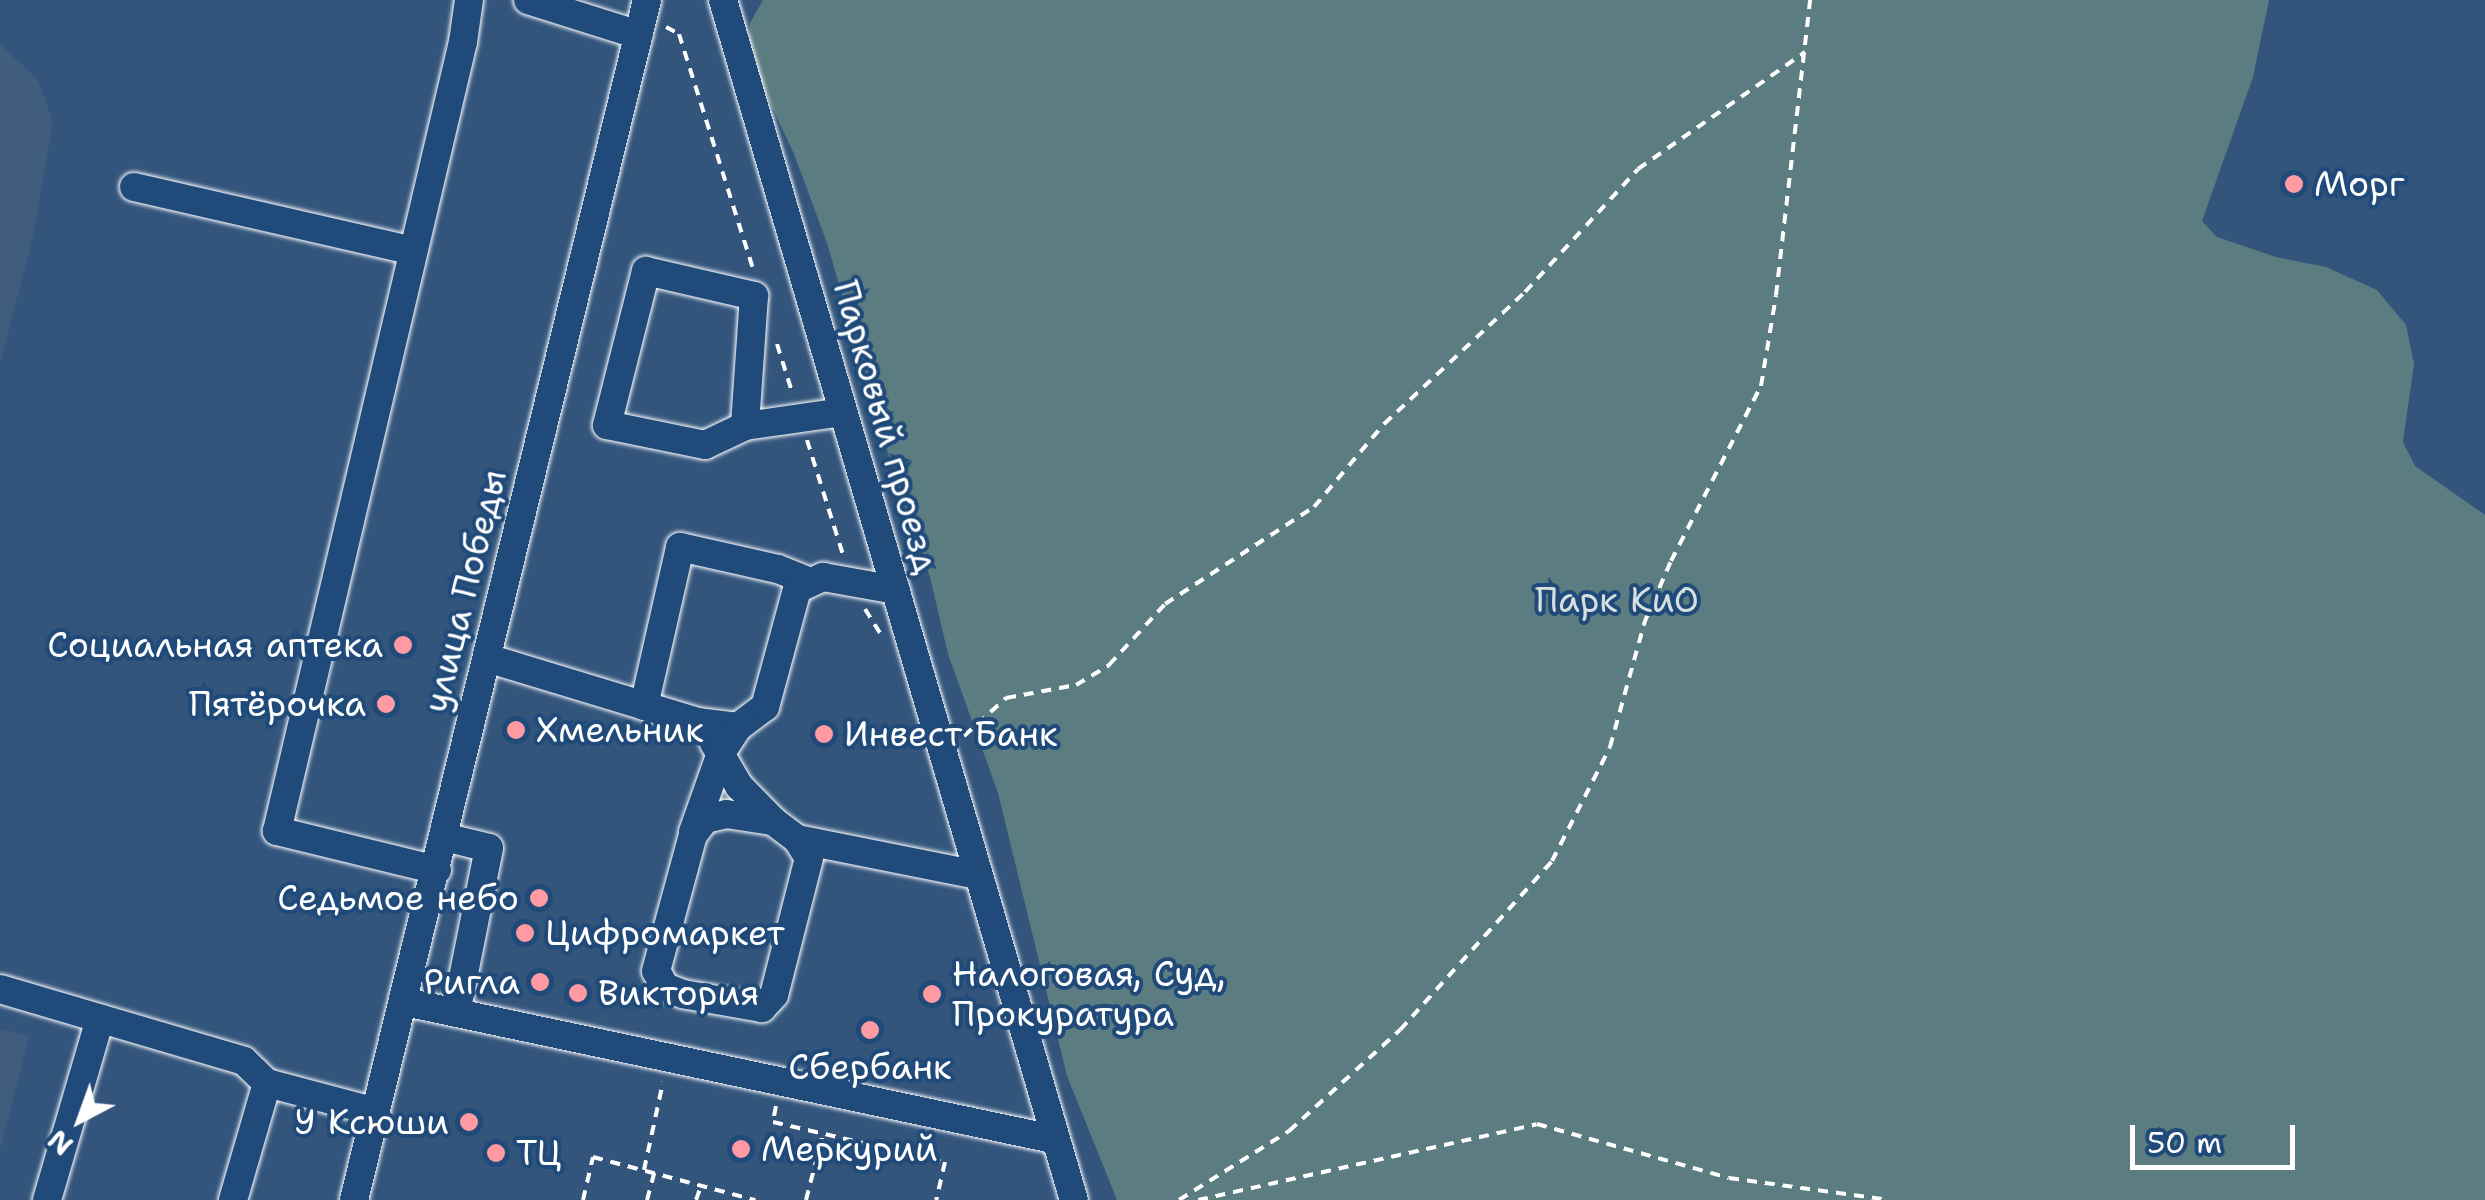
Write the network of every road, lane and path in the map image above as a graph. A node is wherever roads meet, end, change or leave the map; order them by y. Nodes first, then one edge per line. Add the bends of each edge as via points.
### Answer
1 (469, 0) edge
2 (528, 0) edge
3 (647, 0) edge
4 (724, 0) edge
5 (1810, 0) edge
6 (652, 30) junction
7 (1804, 52) junction
8 (134, 187) dead end
9 (413, 251) junction
10 (754, 272) dead end
11 (771, 327) dead end
12 (842, 412) junction
13 (800, 418) junction
14 (745, 426) junction
15 (808, 581) junction
16 (852, 582) junction
17 (896, 590) junction
18 (883, 638) dead end
19 (487, 658) junction
20 (644, 706) junction
21 (977, 720) dead end
22 (697, 722) junction
23 (738, 727) junction
24 (721, 753) junction
25 (773, 821) junction
26 (692, 834) junction
27 (444, 837) junction
28 (797, 839) junction
29 (436, 870) junction
30 (977, 875) junction
31 (0, 989) edge
32 (404, 1002) junction
33 (456, 1014) junction
34 (100, 1019) junction
35 (668, 1058) junction
36 (268, 1083) junction
37 (376, 1112) junction
38 (772, 1122) dead end
39 (823, 1134) junction
40 (1053, 1139) junction
41 (644, 1170) junction
42 (654, 1174) junction
43 (700, 1186) junction
44 (47, 1200) edge
45 (233, 1200) edge
46 (354, 1200) edge
47 (583, 1200) edge
48 (648, 1200) edge
49 (696, 1200) edge
50 (755, 1200) edge
51 (806, 1200) edge
52 (936, 1200) edge
53 (1074, 1200) edge
54 (1179, 1200) edge
55 (1198, 1200) edge
56 (1888, 1200) edge

1 - 9 street
2 - 6 street
3 - 6 street, улица Победы
4 - 12 street, Парковый проезд
5 - 7 path
6 - 10 path via 679,34
6 - 19 street, улица Победы
7 - 21 path via 1638,169 1525,292 1384,424 1314,508 1164,604 1109,665 1076,685 1006,698
7 - 54 path via 1761,386 1671,561 1645,621 1610,747 1552,861 1458,969 1316,1106
8 - 9 street
9 - 29 street via 276,831
11 - 13 path
12 - 13 street
12 - 17 street, Парковый проезд
13 - 14 street
13 - 16 path
14 - 14 street via 754,296 646,271 606,426 705,445
15 - 16 street
15 - 20 street via 680,547
15 - 23 street via 798,590 765,707
16 - 17 street
16 - 18 path
17 - 30 street, Парковый проезд
19 - 20 street
19 - 27 street, улица Победы
20 - 22 street
22 - 23 street
22 - 24 street
23 - 24 street
24 - 25 street via 739,786
24 - 26 street
25 - 26 street via 726,814 706,819
25 - 28 street
26 - 28 street via 656,971 666,987 684,994 762,1008 774,995 809,858
27 - 29 street, улица Победы
27 - 33 street via 489,848
28 - 30 street
29 - 32 street, улица Победы
30 - 40 street, Парковый проезд
31 - 34 street
32 - 33 street
32 - 37 street, улица Победы
33 - 35 street
34 - 36 street via 244,1061
34 - 44 street
35 - 40 street
35 - 41 path
36 - 37 street
36 - 45 street
37 - 46 street, улица Победы
38 - 39 path
39 - 51 path
39 - 52 path via 945,1162
40 - 53 street, Парковый проезд
41 - 42 path
41 - 47 path via 593,1157
42 - 43 path
42 - 48 path
43 - 49 path
43 - 50 path
55 - 56 path via 1537,1124 1729,1178

